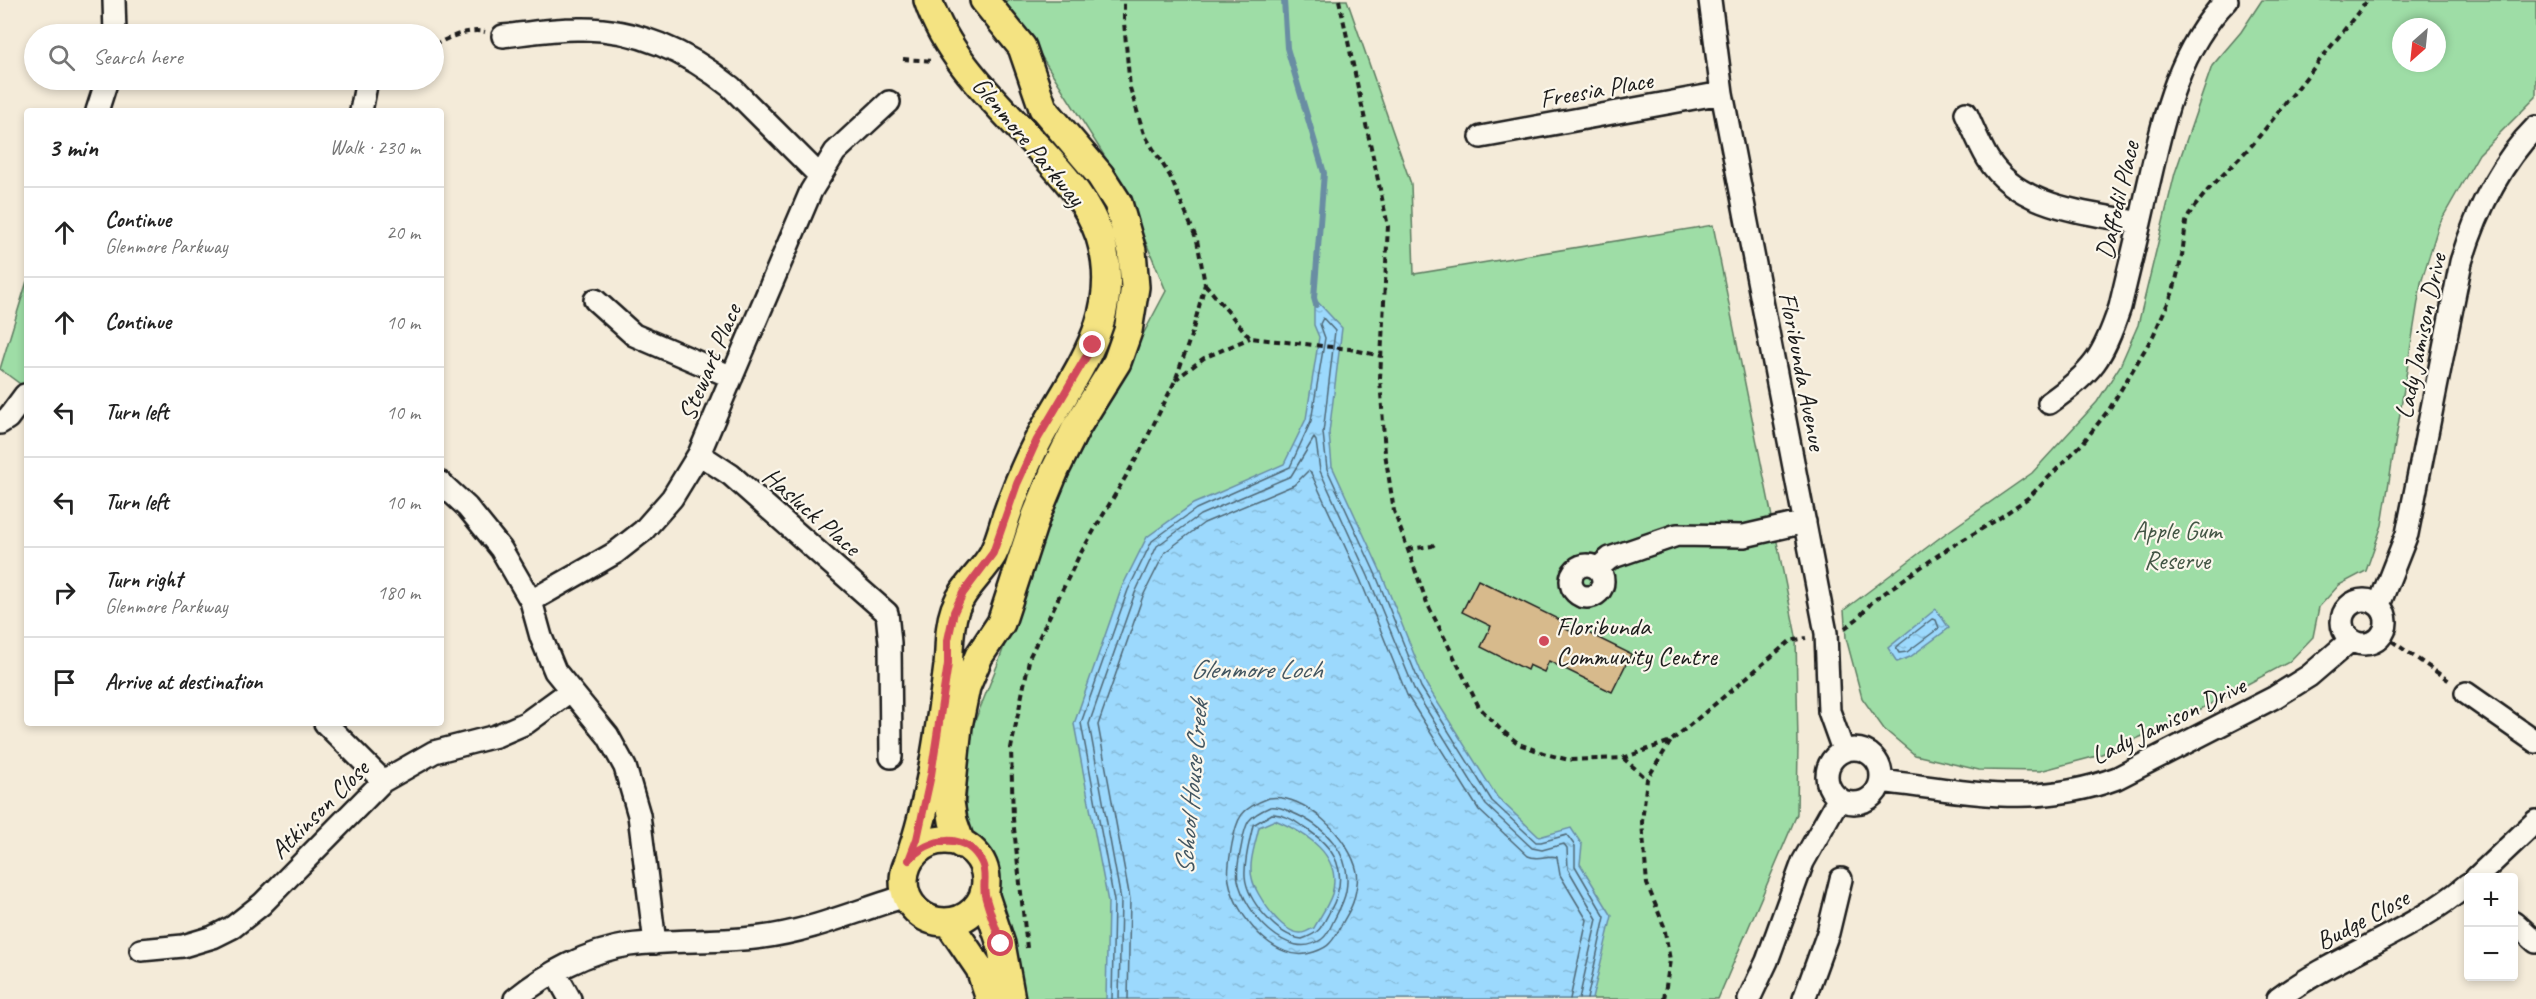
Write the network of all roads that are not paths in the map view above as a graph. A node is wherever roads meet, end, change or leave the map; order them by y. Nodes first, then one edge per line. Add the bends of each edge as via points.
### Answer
1 (114, 0) edge
2 (928, 0) edge
3 (984, 0) edge
4 (1710, 0) edge
5 (2227, 0) edge
6 (115, 24) edge
7 (503, 36) road end
8 (103, 90) edge
9 (365, 90) edge
10 (1722, 93) junction
11 (889, 102) dead end
12 (99, 108) edge
13 (362, 108) edge
14 (1966, 113) dead end
15 (2536, 127) edge
16 (1480, 137) dead end
17 (820, 176) junction
18 (2140, 223) junction
19 (595, 300) dead end
20 (732, 377) junction
21 (24, 396) edge
22 (2049, 403) dead end
23 (0, 423) edge
24 (699, 454) junction
25 (444, 486) edge
26 (1805, 522) junction
27 (1598, 568) dead end
28 (531, 601) junction
29 (2379, 605) junction
30 (2351, 640) junction
31 (570, 691) junction
32 (2466, 693) road end
33 (328, 726) edge
34 (2536, 742) edge
35 (1843, 750) junction
36 (891, 757) dead end
37 (383, 781) junction
38 (1881, 781) junction
39 (1839, 798) junction
40 (2536, 821) edge
41 (961, 844) junction
42 (909, 860) junction
43 (2481, 873) edge
44 (1842, 879) dead end
45 (2464, 888) edge
46 (984, 893) junction
47 (906, 896) junction
48 (948, 922) junction
49 (2518, 926) edge
50 (2536, 942) edge
51 (655, 943) junction
52 (141, 950) dead end
53 (555, 972) junction
54 (515, 999) edge
55 (570, 999) edge
56 (990, 999) edge
57 (1011, 999) edge
58 (1749, 999) edge
59 (1804, 999) edge
60 (2278, 999) edge

1 - 6 street
2 - 42 main road, Glenmore Parkway via 966,68 1053,164 1087,208 1100,237 1106,279 1101,321 1093,345 1037,440 993,553 954,612 931,775
3 - 41 main road, Glenmore Parkway via 1022,46 1043,108 1100,175 1118,203 1132,251 1135,287 1128,332 1117,362 1055,470 1001,623 979,656 966,687 950,801
4 - 10 street, Floribunda Avenue
5 - 18 street, Daffodil Place via 2202,29 2175,82
7 - 17 street via 580,28 639,37 669,48 731,87
8 - 12 street
9 - 13 street
10 - 16 street, Freesia Place
10 - 26 street, Floribunda Avenue
11 - 17 street, Stewart Place via 843,143
14 - 18 street via 1996,170 2019,190 2048,203
15 - 29 street, Lady Jamison Drive via 2493,183 2468,240 2407,534
17 - 20 street, Stewart Place
18 - 22 street, Daffodil Place via 2120,307 2104,348 2079,381
19 - 20 street via 634,335
20 - 24 street, Stewart Place
21 - 23 street
24 - 28 street, Stewart Place via 672,498 643,531 599,563
24 - 36 street, Hasluck Place via 730,475 887,613
25 - 28 street via 486,528
26 - 27 street via 1744,536 1677,535 1610,558
26 - 35 street, Floribunda Avenue via 1826,633 1829,711
28 - 31 street via 551,662
29 - 30 street via 2387,622 2383,635 2371,643
29 - 30 street via 2366,600 2347,608 2342,621
30 - 38 street, Lady Jamison Drive via 2309,676 2275,697 2098,785 2061,794 2003,796
31 - 37 street, Atkinson Close via 526,723 496,736 434,752
31 - 51 street via 608,736 631,782 639,815
32 - 34 street
33 - 37 street
35 - 38 street via 1860,749 1874,757
35 - 39 street via 1831,761 1827,777 1832,793
37 - 52 street, Atkinson Close via 242,921 193,943
38 - 39 street via 1874,794 1861,802
39 - 58 street via 1803,862
40 - 43 street
41 - 42 main road via 933,842 918,849
41 - 46 main road via 982,864 986,878
42 - 47 main road via 904,873
44 - 59 street
45 - 60 street, Budge Close via 2419,921 2306,979
46 - 48 main road via 968,915
46 - 57 main road via 1005,960
47 - 48 main road via 927,919
47 - 51 street via 762,937
48 - 56 main road via 980,969
49 - 50 street
51 - 53 street via 603,951
53 - 54 street
53 - 55 street

